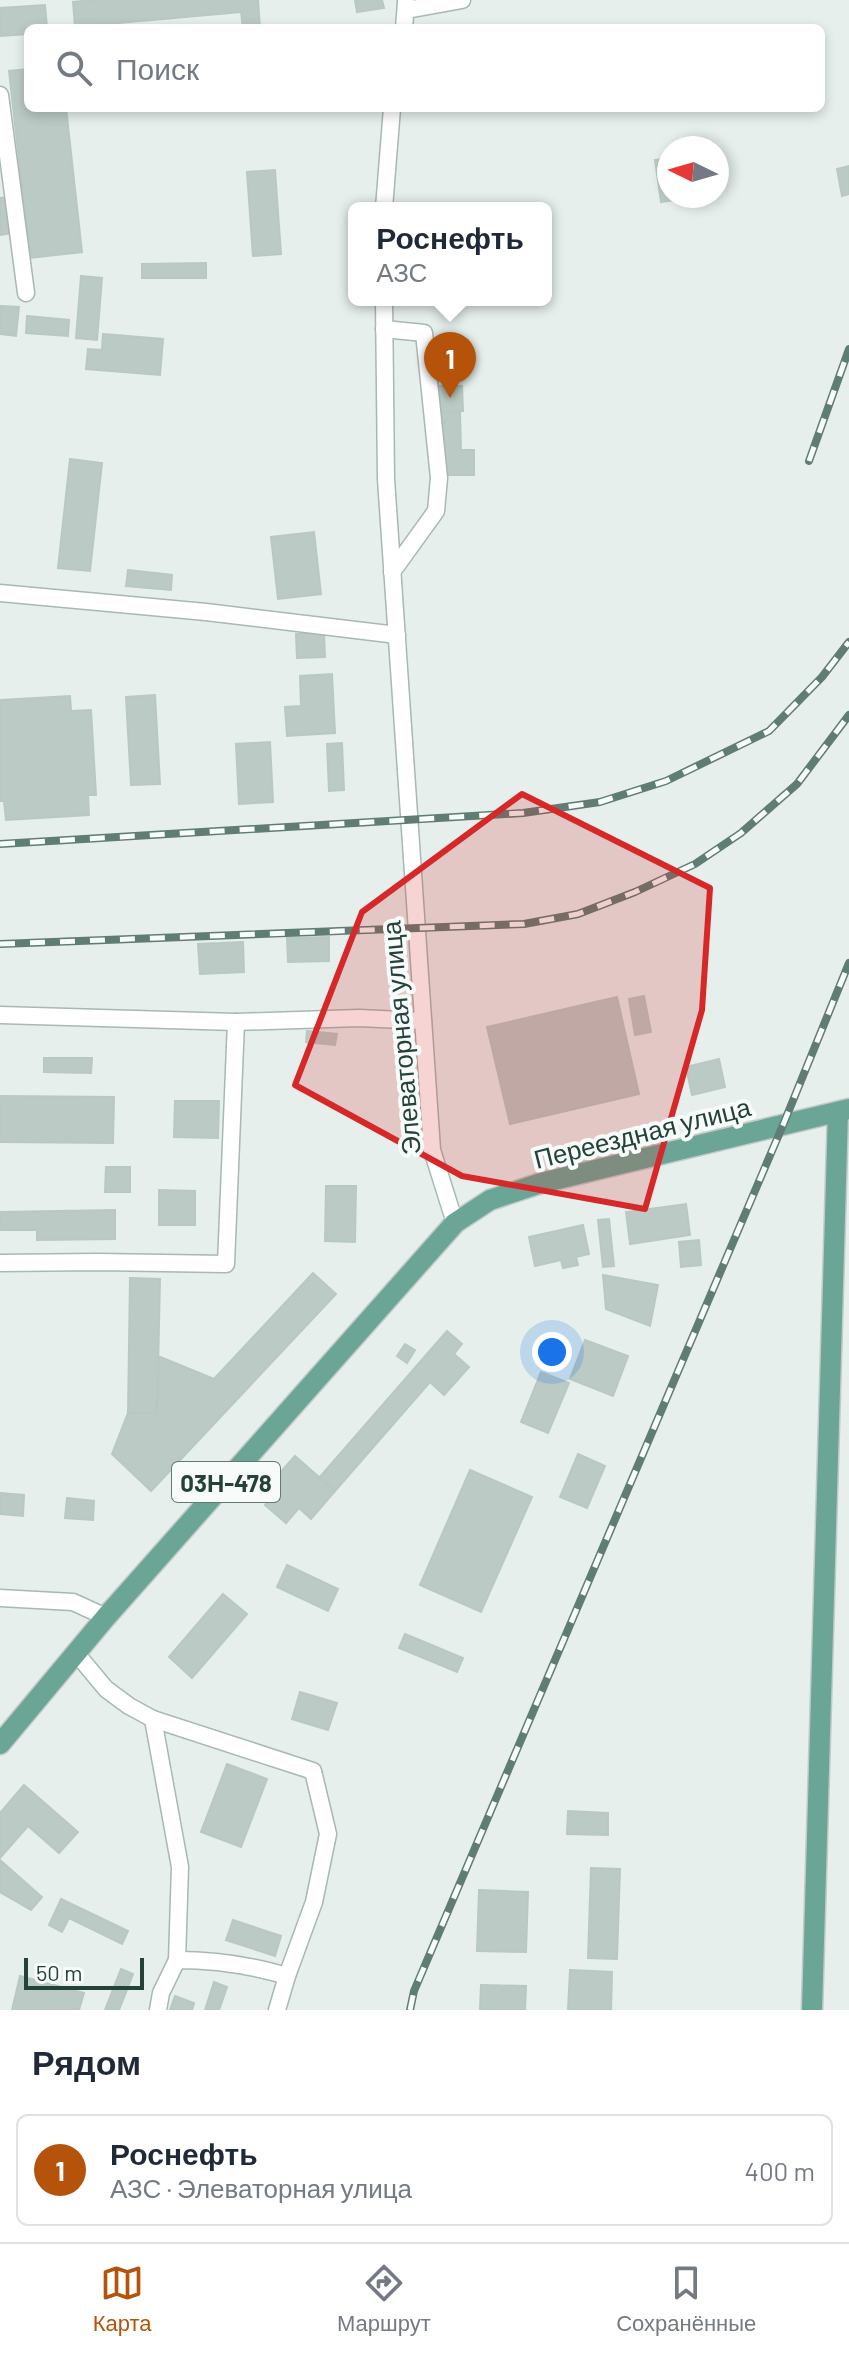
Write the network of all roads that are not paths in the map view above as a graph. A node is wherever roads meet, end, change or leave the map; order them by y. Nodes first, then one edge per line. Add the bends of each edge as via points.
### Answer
1 (462, 0) edge
2 (406, 5) edge
3 (0, 95) edge
4 (392, 112) edge
5 (384, 202) edge
6 (26, 293) dead end
7 (384, 306) edge
8 (384, 329) junction
9 (392, 572) junction
10 (0, 593) edge
11 (397, 635) junction
12 (0, 1015) edge
13 (423, 1021) junction
14 (236, 1022) junction
15 (844, 1111) edge
16 (455, 1223) junction
17 (0, 1263) edge
18 (0, 1598) edge
19 (106, 1617) junction
20 (76, 1653) junction
21 (153, 1719) junction
22 (0, 1744) edge
23 (177, 1960) junction
24 (287, 1976) junction
25 (158, 2010) edge
26 (277, 2010) edge
27 (812, 2010) edge

1 - 2 street
3 - 6 street
4 - 5 street
7 - 8 street, Элеваторная улица
8 - 9 street, Элеваторная улица
8 - 9 street via 424,333 439,478 436,511
9 - 11 street, Элеваторная улица
10 - 11 street
11 - 13 street, Элеваторная улица
12 - 14 street
13 - 14 street
13 - 16 street, Элеваторная улица via 432,1150
14 - 17 street via 226,1264
15 - 16 main road, Переездная улица / 03Н-478 via 541,1183 490,1200
15 - 27 main road
16 - 19 main road, 03Н-478
18 - 19 street via 73,1602
19 - 20 main road, 03Н-478
20 - 21 street via 106,1689
20 - 22 main road, 03Н-478
21 - 23 street via 180,1867
21 - 24 street via 313,1771 328,1834 314,1902
23 - 24 street via 253,1966
23 - 25 street
24 - 26 street

